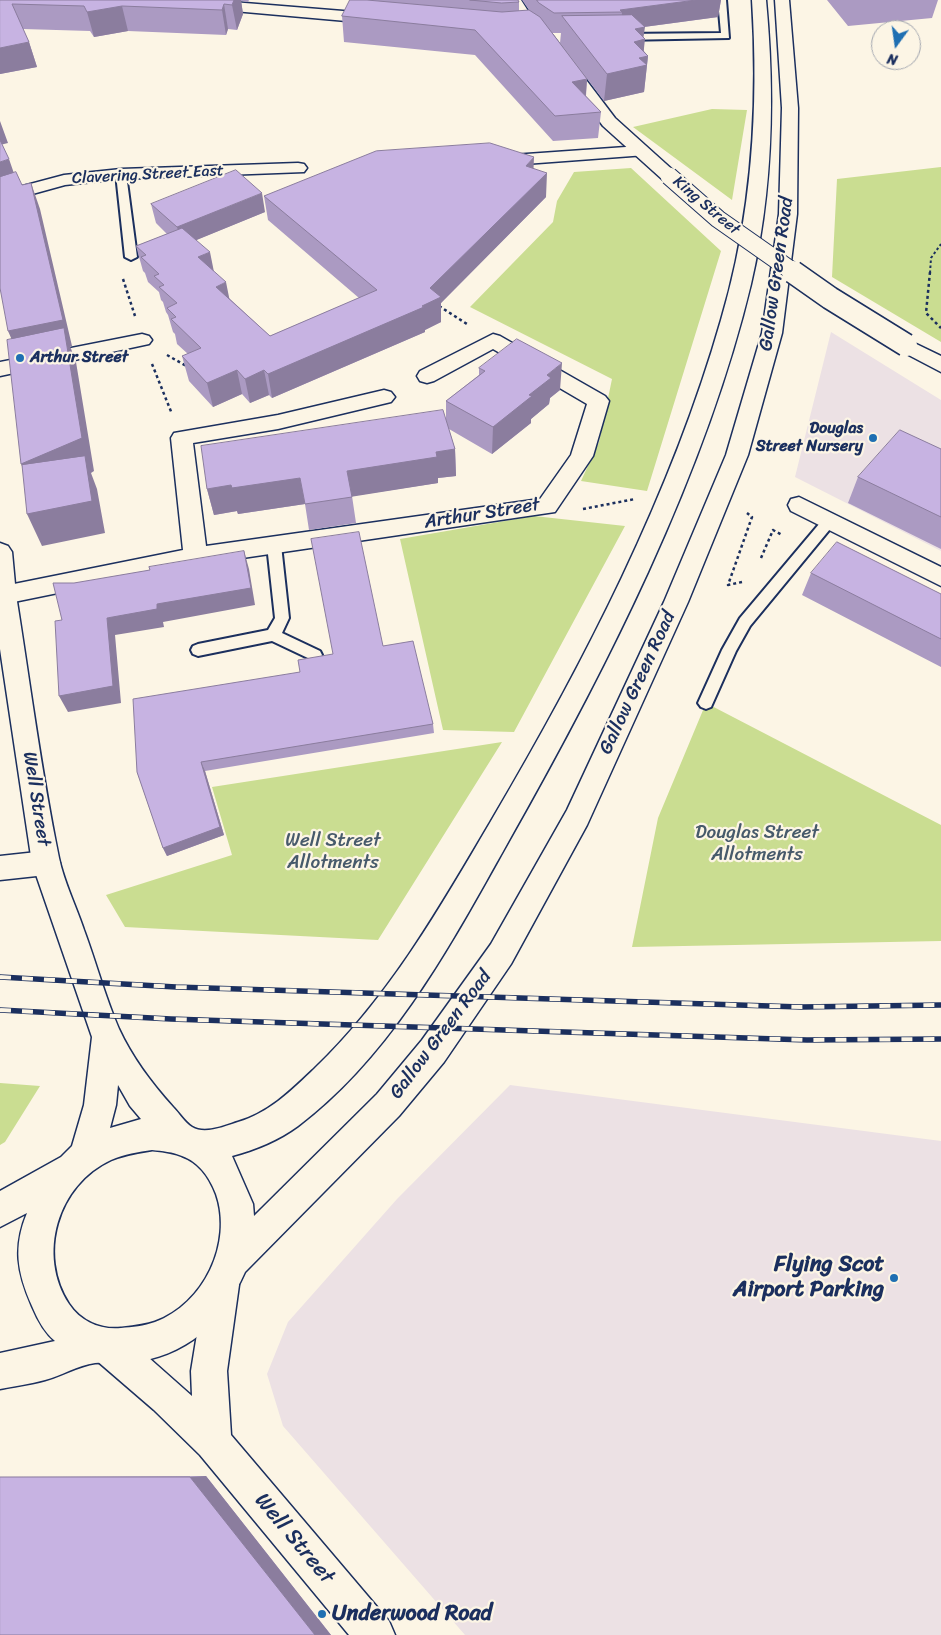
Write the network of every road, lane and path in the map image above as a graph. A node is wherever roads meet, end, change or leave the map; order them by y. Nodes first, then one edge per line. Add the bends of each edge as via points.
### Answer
1 (155, 0) edge
2 (514, 0) edge
3 (722, 0) edge
4 (759, 0) edge
5 (782, 0) edge
6 (396, 21) edge
7 (531, 28) junction
8 (511, 30) edge
9 (612, 37) edge
10 (640, 151) junction
11 (483, 162) edge
12 (298, 168) dead end
13 (121, 174) junction
14 (0, 198) edge
15 (941, 244) edge
16 (131, 257) dead end
17 (437, 305) edge
18 (941, 328) edge
19 (142, 340) joint
20 (493, 340) junction
21 (941, 365) edge
22 (188, 368) edge
23 (0, 370) edge
24 (427, 376) dead end
25 (384, 397) dead end
26 (637, 499) dead end
27 (799, 505) dead end
28 (547, 506) junction
29 (830, 520) junction
30 (274, 545) junction
31 (0, 552) edge
32 (195, 556) junction
33 (941, 577) edge
34 (4, 595) junction
35 (273, 635) junction
36 (198, 650) dead end
37 (315, 655) edge
38 (706, 703) dead end
39 (46, 863) junction
40 (0, 868) edge
41 (107, 1037) junction
42 (190, 1142) junction
43 (81, 1161) junction
44 (0, 1210) edge
45 (228, 1272) junction
46 (102, 1346) junction
47 (0, 1371) edge
48 (213, 1442) junction
49 (375, 1635) edge

1 - 6 street
2 - 7 street, King Street
3 - 9 lane via 726,36
4 - 42 street, Gallow Green Road via 765,62 763,162 742,278 708,399 656,529 603,640 517,803 464,894 385,1014 337,1070 303,1102 271,1125 235,1140
5 - 45 street, Gallow Green Road via 790,108 788,214 772,333 737,455 676,602 576,817 502,954 433,1051 388,1105
7 - 8 street
7 - 10 street, King Street via 551,38 609,122
10 - 11 street
10 - 21 street, King Street, bridge via 718,219 830,298
12 - 13 street, Clavering Street East
13 - 14 street, Clavering Street East via 64,180
13 - 16 lane
15 - 18 path via 931,258 926,313
17 - 20 path
19 - 22 path
19 - 23 street
20 - 24 street
20 - 28 street, Arthur Street via 598,401 582,456
25 - 32 street via 278,422 182,438
26 - 28 path via 575,510
27 - 29 street
28 - 30 street, Arthur Street
29 - 33 street
29 - 38 lane via 745,622
30 - 32 street, Arthur Street
30 - 35 lane via 282,618
31 - 34 street, Well Street
32 - 34 street, Arthur Street
34 - 39 street, Well Street
35 - 36 lane
35 - 37 lane
39 - 40 street
39 - 41 street, Well Street
41 - 42 street, Well Street via 141,1095
41 - 43 street, Well Street via 100,1105
42 - 43 street, Gallow Green Road via 152,1134 126,1138
42 - 45 street, Well Street via 219,1165 235,1194 239,1213
43 - 44 street
43 - 46 street, Well Street via 56,1189 41,1220 34,1249 38,1284 63,1326
45 - 46 street, Gallow Green Road via 205,1308 180,1329 149,1344
45 - 48 street via 209,1371
46 - 47 street
46 - 48 street, Well Street via 167,1397
48 - 49 street, Well Street

